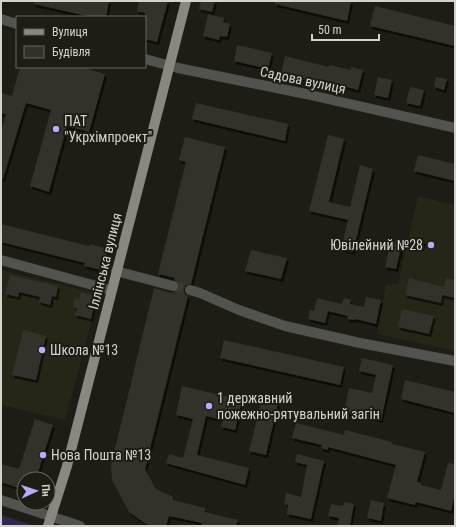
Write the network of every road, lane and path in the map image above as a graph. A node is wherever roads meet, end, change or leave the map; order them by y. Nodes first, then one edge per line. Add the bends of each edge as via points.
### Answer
1 (186, 1) edge
2 (1, 20) edge
3 (16, 24) edge
4 (146, 59) edge
5 (169, 65) junction
6 (455, 128) edge
7 (1, 260) edge
8 (116, 270) junction
9 (173, 286) tunnel mouth
10 (111, 290) junction
11 (190, 290) tunnel mouth
12 (455, 361) edge
13 (1, 500) edge
14 (49, 521) edge
15 (80, 526) edge

1 - 5 main road, Іллінська вулиця
2 - 3 street
4 - 5 street, Садова вулиця
5 - 6 street, Садова вулиця
5 - 8 main road, Іллінська вулиця
7 - 10 street
8 - 9 street
8 - 10 main road, Іллінська вулиця
10 - 14 main road, Іллінська вулиця via 67,466
11 - 12 street via 286,326
13 - 14 street
14 - 15 street

